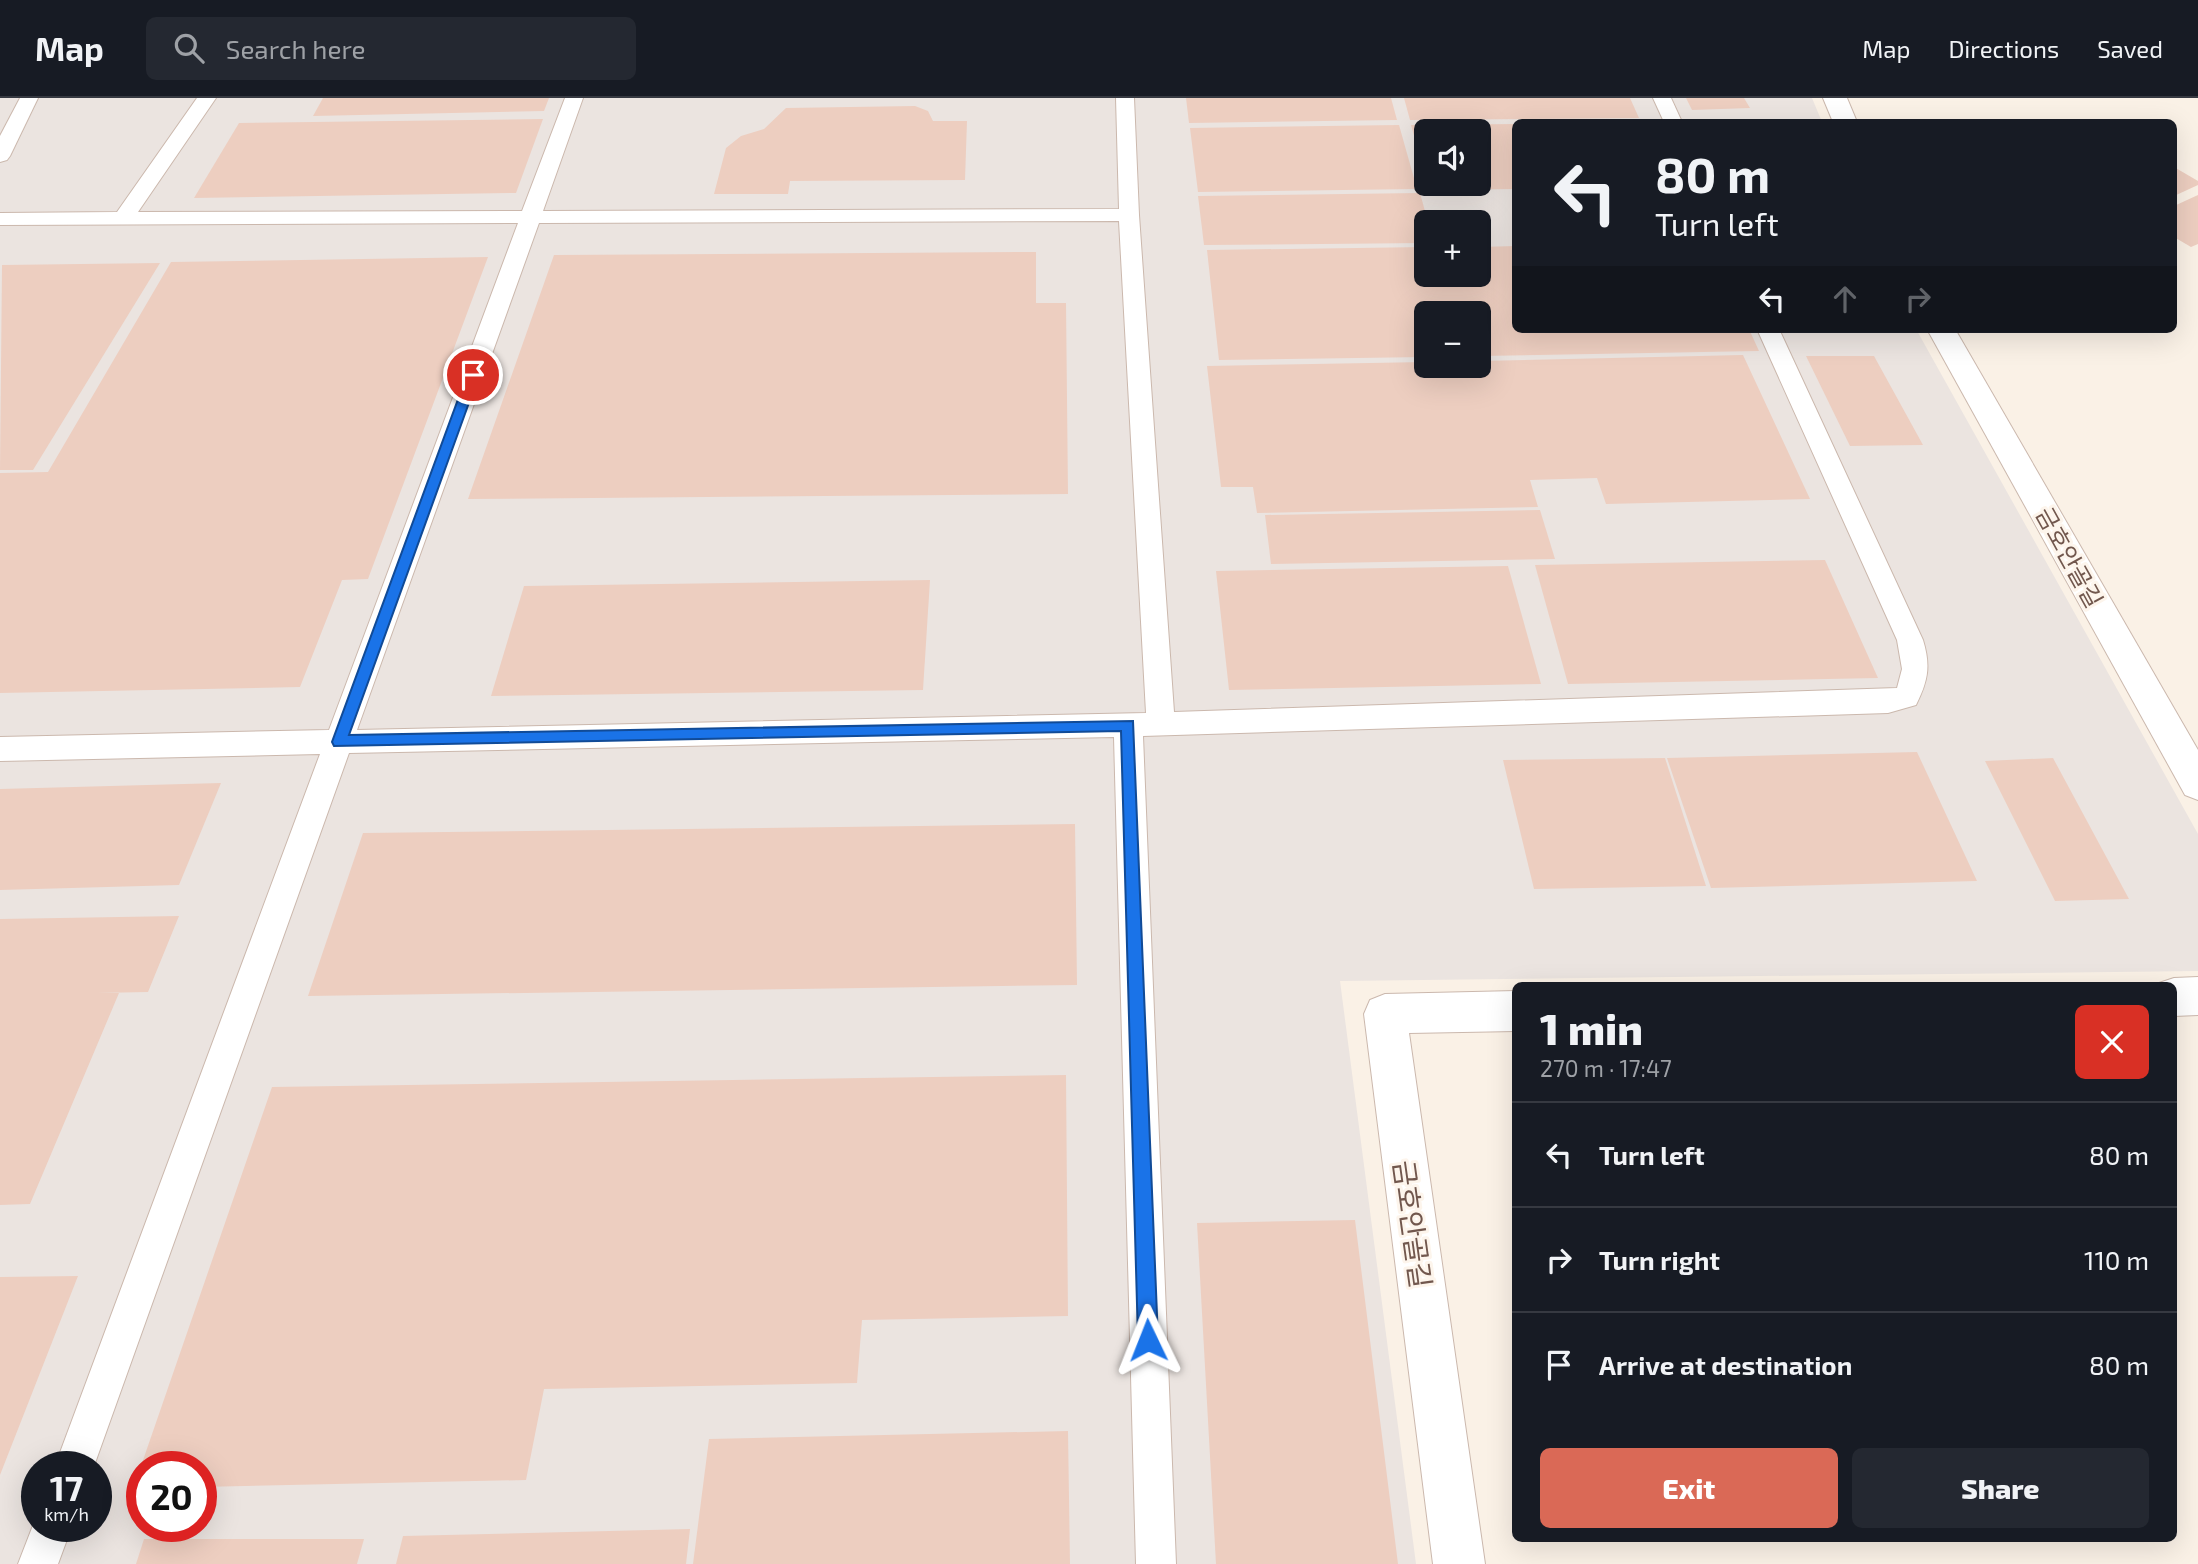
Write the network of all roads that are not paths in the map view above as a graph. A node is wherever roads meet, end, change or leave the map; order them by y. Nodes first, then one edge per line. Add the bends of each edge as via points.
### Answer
1 (29, 98) edge
2 (207, 98) edge
3 (574, 98) edge
4 (1125, 98) edge
5 (1662, 98) edge
6 (1835, 98) edge
7 (1672, 119) edge
8 (1844, 119) edge
9 (0, 156) edge
10 (1129, 215) junction
11 (531, 218) junction
12 (0, 219) edge
13 (122, 220) junction
14 (1770, 333) edge
15 (1943, 333) edge
16 (1145, 725) junction
17 (339, 742) junction
18 (0, 749) edge
19 (2198, 784) edge
20 (2198, 996) edge
21 (2177, 997) edge
22 (1512, 1011) edge
23 (79, 1451) edge
24 (46, 1542) edge
25 (38, 1564) edge
26 (1156, 1564) edge
27 (1459, 1564) edge

1 - 9 lane
2 - 13 lane
3 - 11 lane
4 - 10 lane
5 - 7 lane
6 - 8 street
10 - 11 lane
10 - 16 lane
11 - 13 lane
11 - 17 lane
12 - 13 lane
14 - 16 lane via 1910,640 1917,663 1915,681 1906,697 1874,702
15 - 19 street, 금호안골길
16 - 17 lane
16 - 26 lane
17 - 18 lane
17 - 23 lane
20 - 21 street
22 - 27 street, 금호안골길 via 1385,1014
24 - 25 lane

